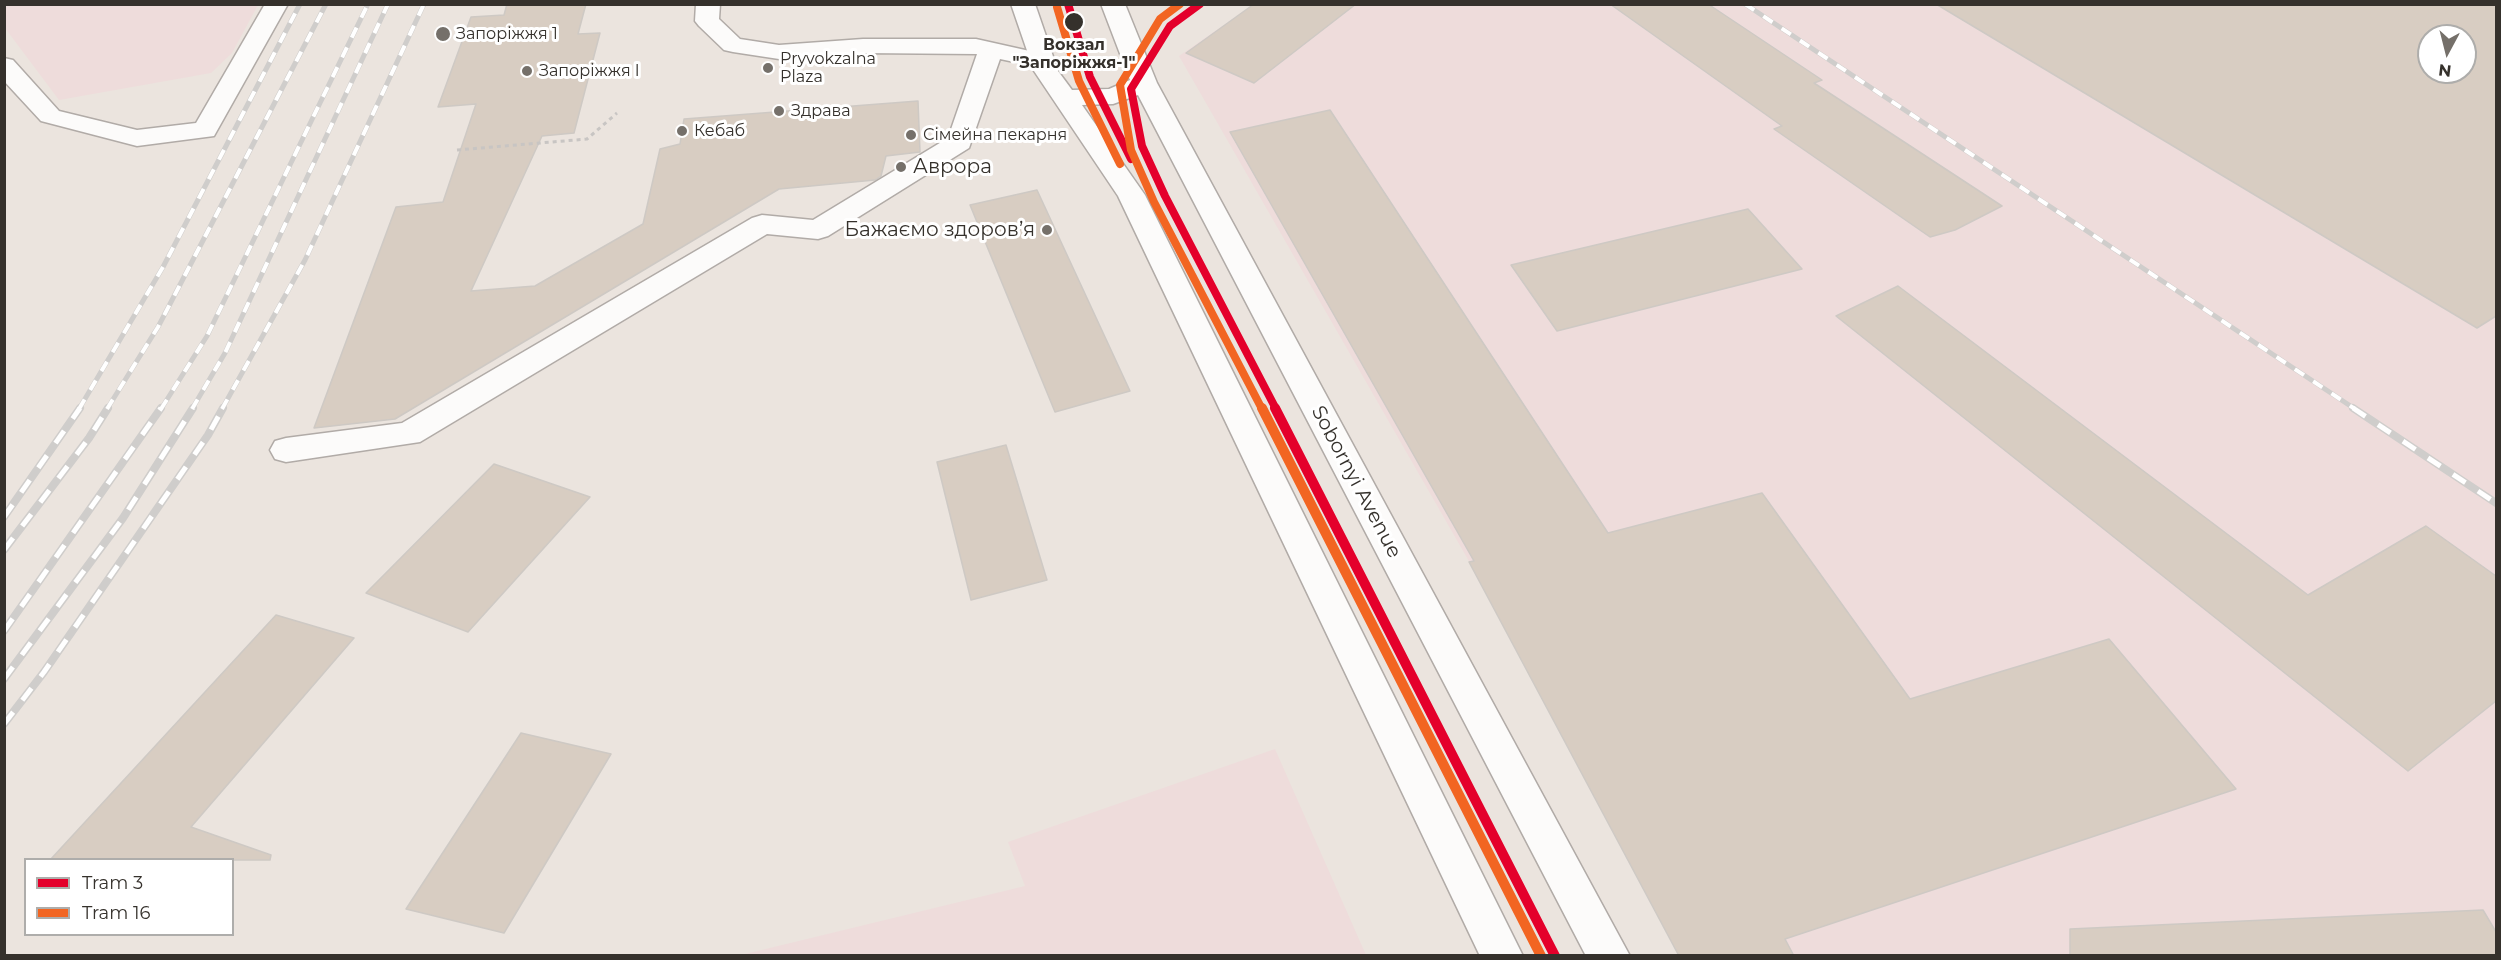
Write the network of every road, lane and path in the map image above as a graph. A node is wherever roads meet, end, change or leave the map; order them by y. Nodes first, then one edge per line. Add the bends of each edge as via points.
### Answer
1 (277, 4) edge
2 (708, 4) edge
3 (1023, 4) edge
4 (1113, 4) edge
5 (991, 48) junction
6 (1043, 61) junction
7 (4, 65) edge
8 (1144, 83) junction
9 (1067, 98) junction
10 (616, 113) dead end
11 (457, 150) dead end
12 (286, 450) dead end
13 (1502, 956) edge
14 (1608, 956) edge

1 - 7 main road via 205,130 137,138 50,116
2 - 5 main road via 707,21 733,45 779,52 863,46
3 - 6 main road
4 - 8 main road, Sobornyi Avenue
5 - 6 main road
5 - 12 main road via 960,142 818,230 762,224 409,434
6 - 9 main road
8 - 9 main road via 1113,96
8 - 14 main road, Sobornyi Avenue
9 - 13 main road via 1131,195
10 - 11 path via 587,139

